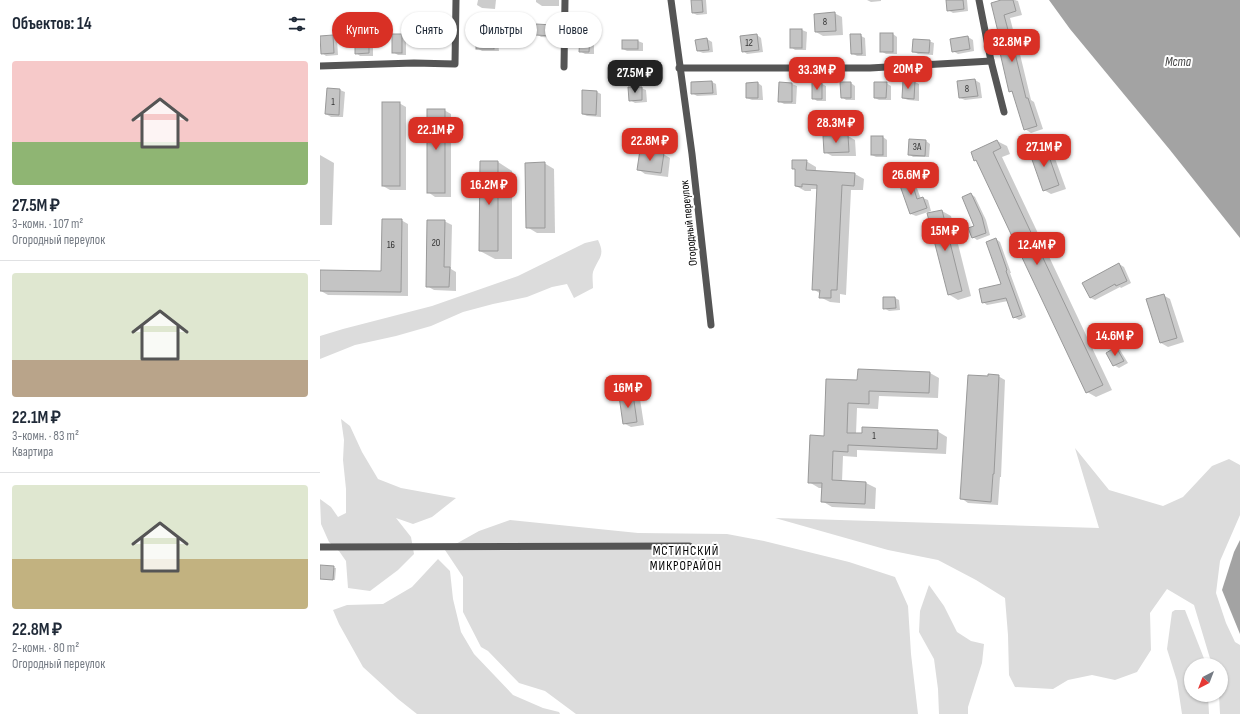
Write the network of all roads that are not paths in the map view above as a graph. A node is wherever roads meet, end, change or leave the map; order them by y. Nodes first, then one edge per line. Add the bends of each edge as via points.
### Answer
1 (456, 0) edge
2 (565, 0) edge
3 (671, 0) edge
4 (979, 0) edge
5 (991, 61) junction
6 (320, 66) edge
7 (564, 67) dead end
8 (679, 68) junction
9 (1004, 112) dead end
10 (711, 326) dead end
11 (688, 546) dead end
12 (320, 547) edge

1 - 6 street via 455,64
2 - 7 street
3 - 8 street, Огородный переулок
4 - 5 street
5 - 8 street via 870,68
5 - 9 street
8 - 10 street, Огородный переулок via 692,154
11 - 12 street

